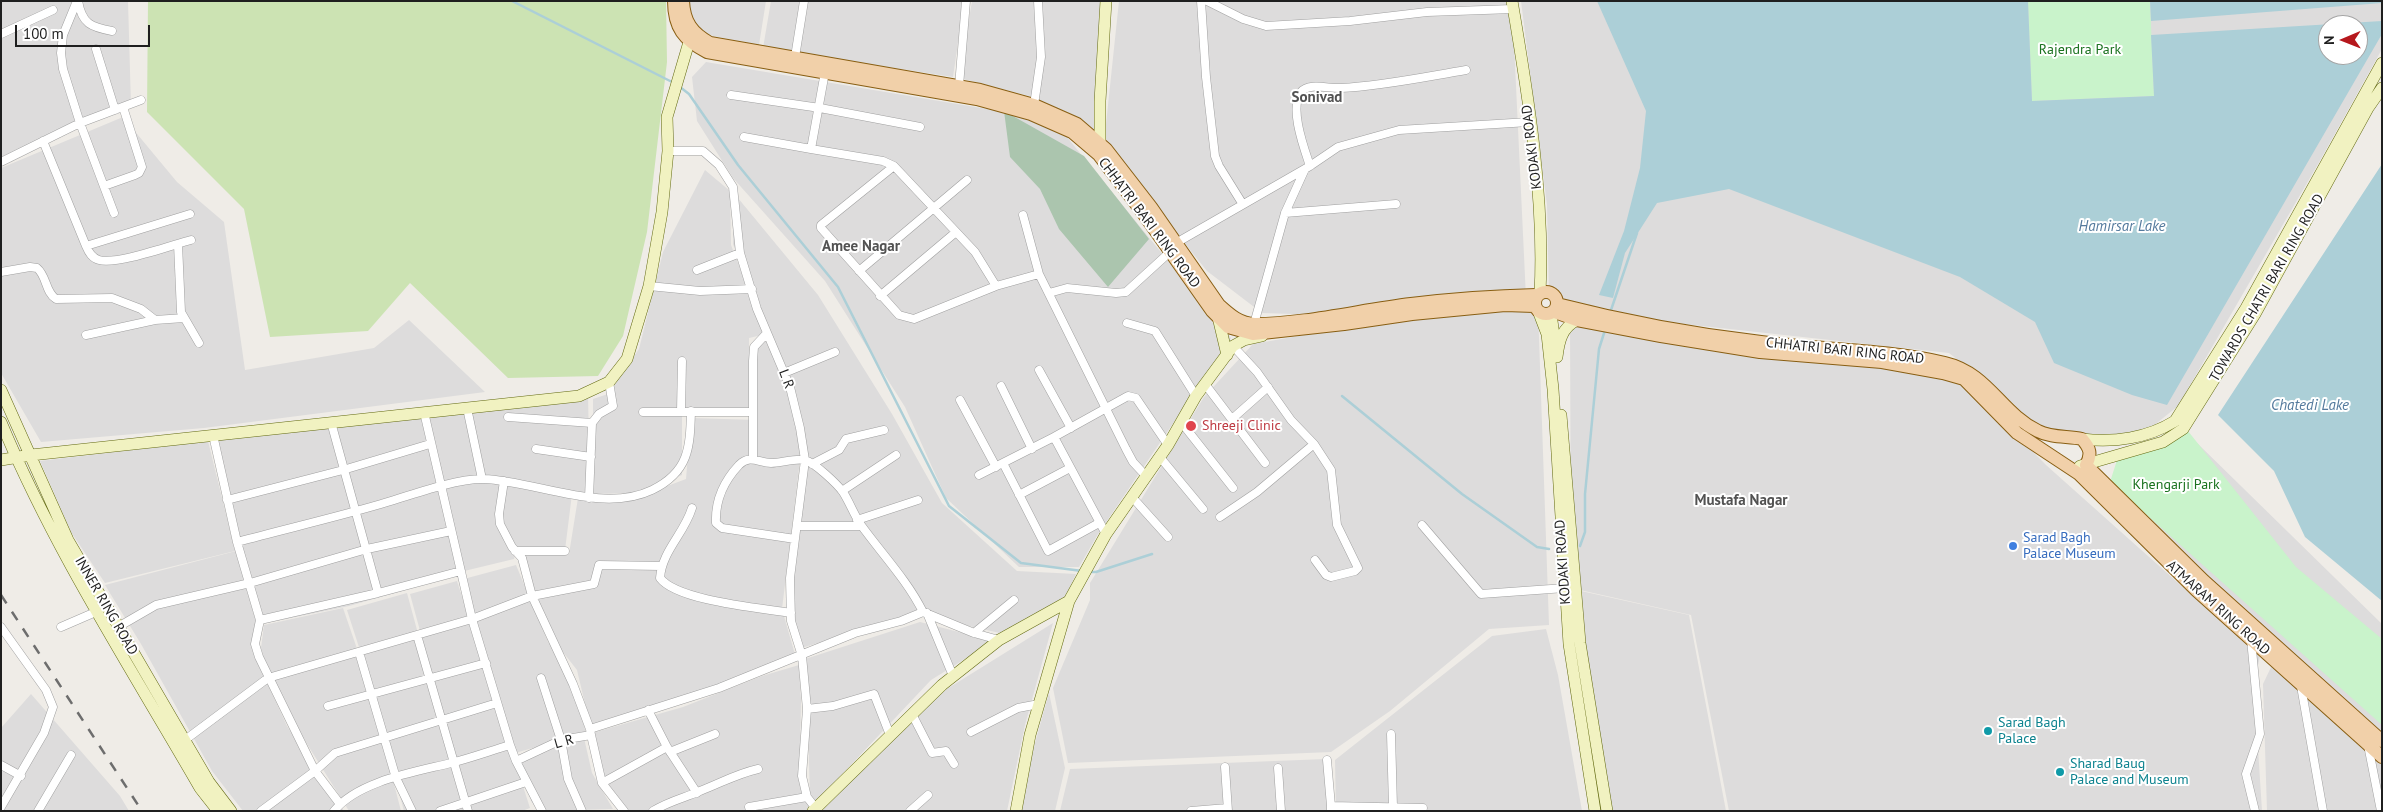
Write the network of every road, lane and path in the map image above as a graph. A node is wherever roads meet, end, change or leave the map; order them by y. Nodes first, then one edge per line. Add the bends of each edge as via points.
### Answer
1 (78, 1) edge
2 (674, 1) edge
3 (683, 1) edge
4 (804, 1) edge
5 (966, 1) edge
6 (1038, 1) edge
7 (1106, 1) edge
8 (1201, 1) edge
9 (1207, 1) edge
10 (1512, 5) edge
11 (53, 10) dead end
12 (112, 31) dead end
13 (1, 34) edge
14 (689, 42) junction
15 (96, 49) dead end
16 (795, 57) junction
17 (2382, 63) edge
18 (1466, 70) dead end
19 (825, 72) junction
20 (959, 86) junction
21 (2382, 88) edge
22 (731, 95) dead end
23 (141, 100) dead end
24 (1034, 105) junction
25 (119, 108) junction
26 (820, 108) junction
27 (1529, 122) junction
28 (80, 123) junction
29 (920, 127) dead end
30 (744, 137) dead end
31 (42, 142) junction
32 (811, 149) junction
33 (1100, 149) junction
34 (668, 151) junction
35 (1, 162) edge
36 (894, 166) junction
37 (1307, 167) junction
38 (967, 180) dead end
39 (104, 186) junction
40 (1242, 203) junction
41 (1396, 204) dead end
42 (934, 206) junction
43 (114, 213) dead end
44 (1285, 213) junction
45 (190, 214) dead end
46 (1023, 216) dead end
47 (956, 232) junction
48 (191, 240) dead end
49 (178, 244) junction
50 (86, 246) junction
51 (1174, 247) junction
52 (740, 254) junction
53 (697, 270) dead end
54 (859, 271) junction
55 (1, 272) edge
56 (1039, 274) junction
57 (648, 286) junction
58 (996, 286) junction
59 (752, 289) junction
60 (1049, 293) junction
61 (880, 296) junction
62 (1545, 304) junction
63 (1218, 317) junction
64 (184, 318) junction
65 (155, 320) junction
66 (1577, 320) junction
67 (1127, 323) dead end
68 (1254, 324) junction
69 (1286, 330) junction
70 (767, 333) junction
71 (86, 335) dead end
72 (199, 343) dead end
73 (1230, 350) junction
74 (835, 352) dead end
75 (1557, 357) junction
76 (682, 361) dead end
77 (1039, 370) dead end
78 (784, 373) junction
79 (609, 382) junction
80 (1205, 384) junction
81 (1001, 386) dead end
82 (1268, 387) junction
83 (1, 390) edge
84 (1196, 396) junction
85 (960, 400) dead end
86 (1106, 407) junction
87 (467, 408) junction
88 (681, 411) junction
89 (424, 412) junction
90 (642, 412) dead end
91 (691, 412) junction
92 (753, 412) junction
93 (508, 417) dead end
94 (1232, 419) junction
95 (1, 422) edge
96 (331, 422) junction
97 (1181, 422) junction
98 (592, 423) junction
99 (1071, 428) junction
100 (884, 430) dead end
101 (213, 435) junction
102 (1054, 437) junction
103 (2082, 439) junction
104 (430, 444) junction
105 (1314, 444) junction
106 (1168, 445) junction
107 (1032, 449) junction
108 (536, 450) dead end
109 (31, 455) junction
110 (896, 455) dead end
111 (1159, 456) junction
112 (16, 457) junction
113 (591, 457) junction
114 (754, 458) junction
115 (1, 460) edge
116 (2060, 461) junction
117 (808, 462) junction
118 (1265, 463) dead end
119 (1000, 465) junction
120 (2086, 465) junction
121 (1070, 468) junction
122 (343, 470) junction
123 (978, 475) dead end
124 (1146, 476) junction
125 (482, 479) junction
126 (504, 481) junction
127 (441, 486) junction
128 (1233, 488) dead end
129 (842, 491) junction
130 (1019, 495) junction
131 (1132, 497) junction
132 (589, 498) junction
133 (227, 500) junction
134 (918, 500) dead end
135 (692, 508) dead end
136 (1203, 509) dead end
137 (354, 512) junction
138 (1220, 517) dead end
139 (859, 522) junction
140 (1099, 523) junction
141 (1422, 525) dead end
142 (798, 526) junction
143 (451, 531) junction
144 (1106, 534) junction
145 (1168, 537) dead end
146 (795, 539) junction
147 (237, 542) junction
148 (367, 549) junction
149 (515, 551) junction
150 (565, 551) dead end
151 (1315, 560) dead end
152 (661, 566) junction
153 (461, 571) junction
154 (250, 583) junction
155 (1565, 588) junction
156 (378, 593) junction
157 (532, 596) junction
158 (1014, 600) dead end
159 (1069, 601) junction
160 (98, 611) junction
161 (790, 613) junction
162 (925, 613) junction
163 (472, 619) junction
164 (260, 620) junction
165 (1, 627) edge
166 (60, 627) dead end
167 (118, 627) junction
168 (974, 633) junction
169 (417, 635) junction
170 (2251, 639) junction
171 (999, 640) junction
172 (359, 652) junction
173 (802, 656) junction
174 (486, 663) junction
175 (953, 676) junction
176 (268, 678) junction
177 (541, 678) dead end
178 (429, 679) junction
179 (2301, 686) junction
180 (371, 694) junction
181 (497, 703) junction
182 (1039, 704) junction
183 (328, 706) dead end
184 (807, 709) junction
185 (648, 710) junction
186 (912, 714) junction
187 (440, 721) junction
188 (590, 732) junction
189 (971, 732) dead end
190 (715, 734) dead end
191 (1391, 734) dead end
192 (890, 735) junction
193 (384, 736) junction
194 (184, 740) junction
195 (561, 740) junction
196 (2382, 741) edge
197 (510, 745) junction
198 (2368, 745) junction
199 (668, 750) junction
200 (71, 755) dead end
201 (2382, 757) edge
202 (1327, 760) dead end
203 (516, 761) junction
204 (453, 763) junction
205 (954, 764) dead end
206 (1, 765) edge
207 (1225, 767) dead end
208 (1278, 768) dead end
209 (758, 769) dead end
210 (315, 771) junction
211 (21, 776) junction
212 (396, 778) junction
213 (526, 782) junction
214 (602, 783) junction
215 (697, 792) junction
216 (928, 795) dead end
217 (808, 797) junction
218 (340, 804) junction
219 (1, 807) edge
220 (466, 807) edge
221 (749, 807) dead end
222 (1393, 807) junction
223 (1331, 808) edge
224 (1423, 808) dead end
225 (620, 809) edge
226 (1228, 809) edge
227 (815, 810) edge
228 (38, 811) edge
229 (218, 811) edge
230 (231, 811) edge
231 (261, 811) edge
232 (334, 811) edge
233 (412, 811) edge
234 (440, 811) edge
235 (542, 811) edge
236 (582, 811) edge
237 (654, 811) edge
238 (910, 811) edge
239 (1016, 811) edge
240 (1191, 811) edge
241 (1281, 811) edge
242 (1595, 811) edge
243 (1606, 811) edge
244 (2254, 811) edge
245 (2323, 811) edge
246 (2381, 811) edge

1 - 12 street via 82,18 89,24
1 - 28 street via 66,28 61,53
2 - 14 main road via 678,26
3 - 16 main road, CHHATRI BARI RING ROAD via 686,22 696,35 710,43
4 - 16 street
5 - 20 street
6 - 24 street via 1041,48
7 - 33 main road
8 - 40 street via 1215,156
9 - 10 street via 1243,19 1266,26
10 - 27 main road, KODAKI ROAD
11 - 13 street
14 - 19 main road, CHHATRI BARI RING ROAD via 707,52
14 - 34 main road via 667,117
15 - 25 street
16 - 20 main road, CHHATRI BARI RING ROAD
17 - 103 main road via 2246,308 2175,421 2159,431 2136,437 2098,441
18 - 37 street via 1342,88 1304,89 1299,94 1297,108
19 - 26 street
19 - 33 main road, CHHATRI BARI RING ROAD via 978,99 1031,114
20 - 24 main road, CHHATRI BARI RING ROAD
21 - 120 main road, TOWARDS CHATRI BARI RING ROAD via 2255,314 2183,429 2163,442
22 - 26 street
23 - 25 street
24 - 33 main road, CHHATRI BARI RING ROAD via 1078,124
25 - 28 street
25 - 39 street via 139,154 141,170
26 - 29 street
26 - 32 street
27 - 37 street via 1399,130 1338,147
27 - 62 main road, KODAKI ROAD via 1538,195
28 - 31 street
28 - 39 street
30 - 32 street
31 - 35 street
31 - 50 street
32 - 36 street via 883,160
33 - 51 main road, CHHATRI BARI RING ROAD
34 - 52 street, L R via 703,151 719,165 733,187
34 - 57 main road via 662,212
36 - 42 street
36 - 54 street via 821,225 822,231
37 - 40 street
37 - 44 street
38 - 42 street
39 - 43 street
40 - 51 street
41 - 44 street
42 - 47 street
42 - 54 street
44 - 68 street
45 - 50 street
46 - 56 street
47 - 58 street via 975,252
47 - 61 street
48 - 49 street
49 - 50 street via 104,261 94,258
49 - 64 street via 179,302
51 - 60 street via 1126,292 1067,288
51 - 63 main road, CHHATRI BARI RING ROAD
51 - 68 main road, CHHATRI BARI RING ROAD via 1219,305 1233,318
52 - 53 street
52 - 59 street, L R
54 - 61 street
55 - 65 street via 37,268 56,299 112,298 141,309
56 - 58 street
56 - 60 street
57 - 59 street via 700,291
57 - 79 main road via 627,358
58 - 61 street via 914,319 900,315
59 - 70 street, L R via 756,309
60 - 86 street
62 - 66 main road, CHHATRI BARI RING ROAD
62 - 68 main road, CHHATRI BARI RING ROAD via 1411,304
62 - 69 main road, CHHATRI BARI RING ROAD via 1412,314
62 - 75 main road, KODAKI ROAD
62 - 103 main road, CHHATRI BARI RING ROAD via 1761,342 1884,353 1945,363 1968,371 2038,432
62 - 155 main road, KODAKI ROAD
63 - 69 main road, CHHATRI BARI RING ROAD via 1228,327 1253,334
63 - 73 main road
64 - 65 street
64 - 72 street
65 - 71 street
66 - 75 main road, KODAKI ROAD via 1569,324 1562,334
66 - 116 main road, CHHATRI BARI RING ROAD via 1760,352 1882,362 1964,379 2018,433
67 - 84 street via 1155,331
69 - 73 main road via 1244,340
70 - 78 street, L R
70 - 92 street via 754,347
73 - 80 main road
73 - 82 street
74 - 78 street
75 - 243 main road, KODAKI ROAD via 1580,643
76 - 88 street
77 - 99 street
78 - 117 street, L R
79 - 87 main road via 579,396
79 - 98 street via 613,406 599,414
80 - 84 main road
80 - 94 street
81 - 107 street
82 - 94 street
82 - 105 street via 1291,420
83 - 109 main road, INNER RING ROAD
84 - 97 main road
85 - 119 street
86 - 99 street
86 - 106 street via 1132,395
86 - 124 street via 1129,456
87 - 89 main road
87 - 125 street
88 - 90 street
88 - 91 street
89 - 96 main road
89 - 104 street
91 - 92 street
91 - 132 street via 690,442 685,462 672,477 653,490 633,497
92 - 114 street
93 - 98 street
94 - 118 street
95 - 112 main road, INNER RING ROAD
96 - 101 main road
96 - 122 street
97 - 106 main road
97 - 128 street
98 - 113 street
99 - 102 street
100 - 117 street via 846,439 839,450
101 - 109 main road
101 - 133 street
102 - 107 street
102 - 121 street
103 - 120 main road via 2091,456
104 - 122 street
104 - 127 street
105 - 138 street via 1257,492
105 - 151 street via 1331,470 1337,525 1358,568 1331,577
106 - 111 main road
107 - 119 street
108 - 113 street
109 - 112 main road
109 - 167 main road, INNER RING ROAD via 68,540
110 - 129 street
111 - 124 main road
111 - 136 street
112 - 115 main road
112 - 160 main road, INNER RING ROAD via 59,545
113 - 132 street
114 - 117 street via 768,463
114 - 146 street via 742,462 722,489 716,523 722,528
116 - 120 main road, TOWARDS CHATRI BARI RING ROAD via 2076,466
116 - 170 main road, ATMARAM RING ROAD via 2104,498 2196,590
117 - 129 street
117 - 142 street, L R
119 - 123 street
119 - 130 street
120 - 196 main road, ATMARAM RING ROAD via 2204,581
121 - 130 street
121 - 140 street
122 - 133 street
122 - 137 street
124 - 131 main road
125 - 126 street
125 - 127 street
126 - 132 street
126 - 149 street via 500,524
127 - 137 street
127 - 143 street
129 - 139 street
130 - 140 street via 1048,551
131 - 144 main road
131 - 145 street
133 - 147 street
134 - 139 street
135 - 152 street via 687,524 666,553
137 - 147 street
137 - 148 street
139 - 142 street
139 - 162 street
140 - 144 street
141 - 155 street via 1482,594
142 - 146 street, L R
143 - 148 street
143 - 153 street
144 - 159 main road
146 - 161 street, L R
147 - 154 street
148 - 154 street
148 - 156 street
149 - 150 street
149 - 157 street via 522,558
152 - 157 street via 600,565 594,584
152 - 161 street via 660,578 664,584 700,598
153 - 156 street
153 - 163 street
154 - 164 street
154 - 167 street via 156,605
155 - 242 main road, KODAKI ROAD via 1569,644
156 - 164 street
157 - 163 street
157 - 188 street via 573,684
158 - 168 street
159 - 171 main road
159 - 182 main road
160 - 166 street
160 - 229 main road, INNER RING ROAD via 200,788
161 - 173 street, L R
162 - 168 street
162 - 173 street, L R via 855,633
162 - 175 street
163 - 169 street
163 - 174 street
164 - 176 street via 255,644
165 - 211 street via 46,690 53,707 48,725
167 - 194 main road, INNER RING ROAD
168 - 171 street
169 - 172 street
169 - 178 street
170 - 179 main road, ATMARAM RING ROAD
170 - 244 street via 2260,734 2246,774
171 - 175 main road
172 - 176 street
172 - 180 street
173 - 184 street, L R
173 - 185 street, L R via 719,688
174 - 178 street
174 - 181 street
175 - 186 main road
176 - 194 street
176 - 210 street
177 - 195 street
178 - 180 street
178 - 187 street
179 - 198 main road, ATMARAM RING ROAD
179 - 245 street
180 - 183 street
180 - 193 street
181 - 187 street
181 - 197 street
182 - 189 street via 1018,708
182 - 239 main road
184 - 192 street via 833,706 874,694
184 - 217 street, L R via 802,776
185 - 188 street, L R
185 - 199 street
186 - 192 main road
186 - 205 street via 932,752 946,751
187 - 193 street
187 - 204 street
188 - 195 street, L R
188 - 214 street
190 - 199 street
191 - 222 street
192 - 227 main road
193 - 210 street via 335,753
193 - 212 street
194 - 230 main road, INNER RING ROAD
195 - 203 street, L R
195 - 236 street via 568,779
197 - 203 street
197 - 204 street
198 - 201 main road, ATMARAM RING ROAD
198 - 246 street
199 - 214 street
199 - 215 street
200 - 228 street
202 - 223 street
203 - 213 street
204 - 212 street
204 - 220 street
206 - 211 street
207 - 226 street
208 - 241 street
209 - 215 street via 735,774
210 - 218 street
210 - 231 street
211 - 219 street
212 - 218 street via 358,792
212 - 233 street
213 - 220 street
213 - 235 street
214 - 225 street
215 - 237 street via 679,797
216 - 238 street
217 - 221 street
217 - 227 street, L R
218 - 232 street
220 - 234 street
222 - 223 street
222 - 224 street
226 - 240 street

